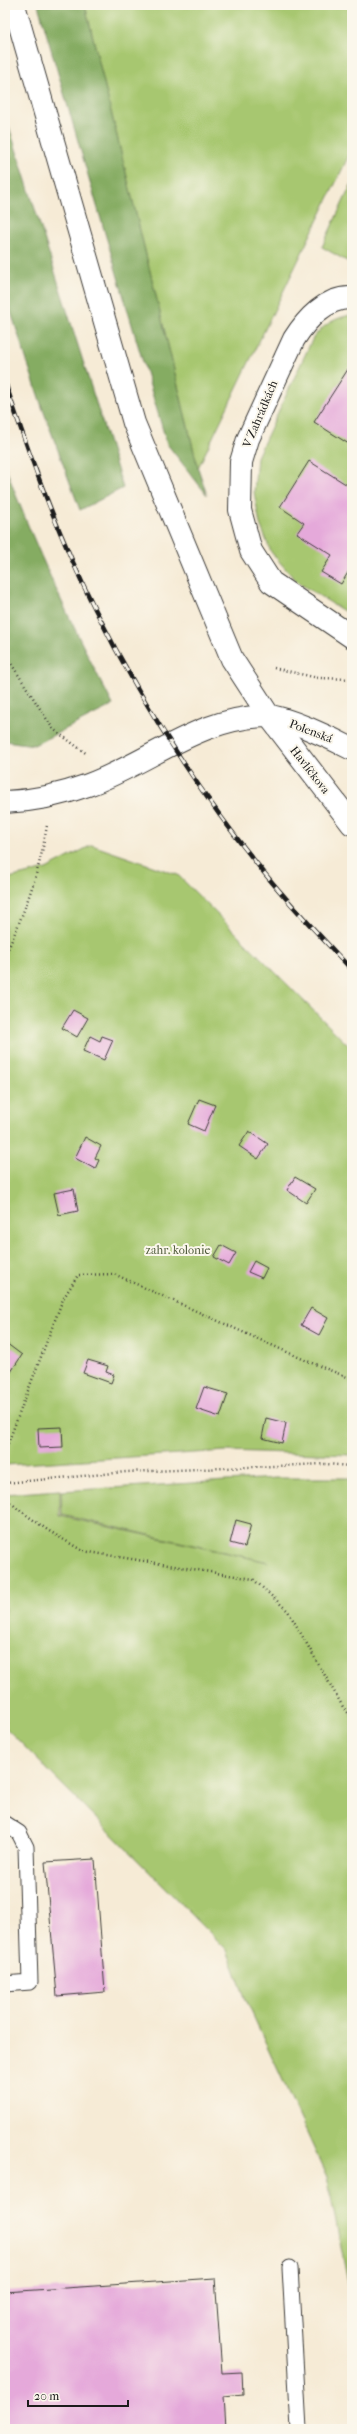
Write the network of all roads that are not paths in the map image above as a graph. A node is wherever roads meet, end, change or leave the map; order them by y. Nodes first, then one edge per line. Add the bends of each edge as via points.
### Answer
1 (14, 5) edge
2 (352, 298) edge
3 (352, 637) edge
4 (269, 716) junction
5 (352, 749) edge
6 (5, 802) edge
7 (352, 824) edge
8 (5, 1824) edge
9 (5, 1984) edge
10 (290, 2268) dead end
11 (299, 2429) edge

1 - 4 street, Havlíčkova via 134,423 232,659
2 - 3 street, V Zahrádkách via 337,300 324,306 301,327 248,439 241,462 239,487 240,510 251,551 271,582
4 - 5 street, Polenská via 321,733
4 - 6 street via 210,725 89,785 51,797
4 - 7 street, Havlíčkova
8 - 9 lane via 19,1833 26,1847 30,1982
10 - 11 lane

